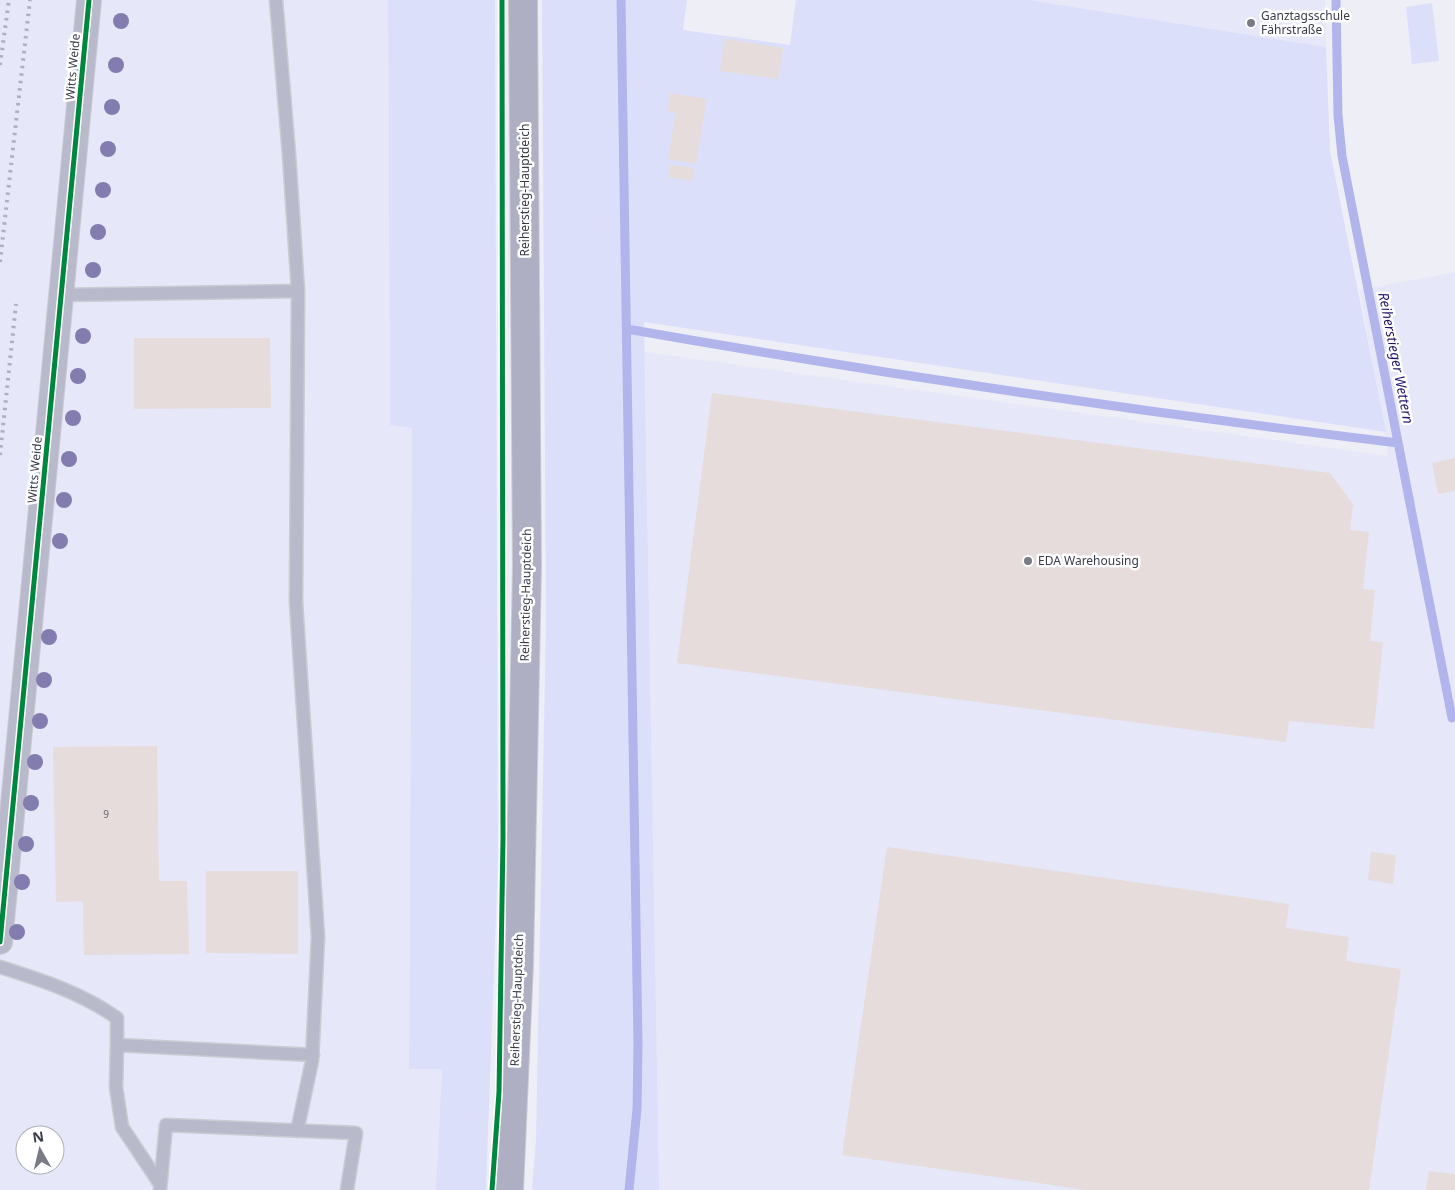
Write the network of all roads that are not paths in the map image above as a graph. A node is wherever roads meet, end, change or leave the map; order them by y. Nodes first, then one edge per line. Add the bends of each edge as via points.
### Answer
1 (89, 0) edge
2 (276, 0) edge
3 (523, 0) edge
4 (298, 291) junction
5 (61, 295) junction
6 (0, 942) edge
7 (0, 967) edge
8 (117, 1045) junction
9 (313, 1055) junction
10 (297, 1131) junction
11 (160, 1187) edge
12 (347, 1190) edge
13 (509, 1190) edge

1 - 5 street, Witts Weide
2 - 4 lane
3 - 13 main road, Reiherstieg-Hauptdeich via 527,567 519,964
4 - 5 lane
4 - 9 lane via 296,602 318,937
5 - 6 street, Witts Weide
7 - 8 lane via 97,1004 117,1018
8 - 9 lane
8 - 11 lane via 116,1087 122,1127
9 - 10 lane
10 - 11 lane via 166,1125
10 - 12 lane via 356,1133

